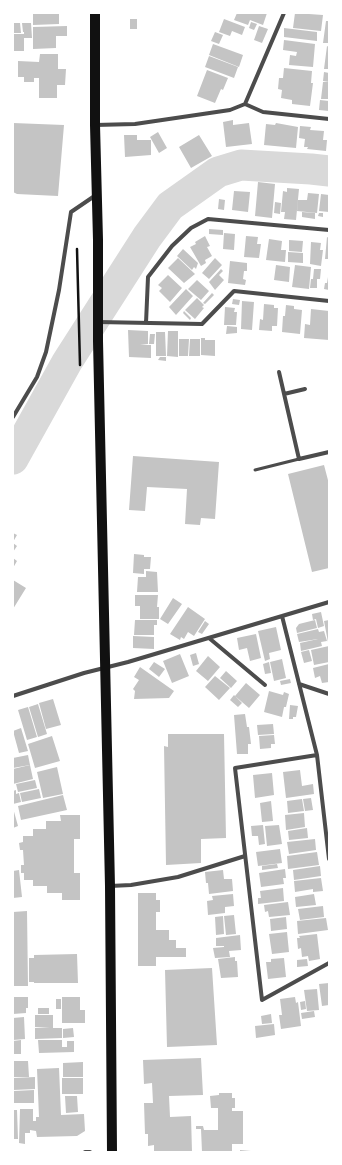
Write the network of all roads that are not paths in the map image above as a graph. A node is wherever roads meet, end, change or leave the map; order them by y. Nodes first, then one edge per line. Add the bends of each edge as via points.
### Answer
1 (95, 13) edge
2 (284, 13) edge
3 (245, 104) junction
4 (329, 119) edge
5 (95, 125) junction
6 (98, 193) junction
7 (329, 230) edge
8 (329, 301) edge
9 (98, 322) junction
10 (146, 323) junction
11 (279, 372) dead end
12 (305, 389) dead end
13 (284, 394) junction
14 (13, 417) edge
15 (329, 452) edge
16 (299, 459) junction
17 (255, 470) dead end
18 (329, 602) edge
19 (282, 616) junction
20 (208, 638) junction
21 (105, 668) junction
22 (299, 684) junction
23 (265, 685) dead end
24 (329, 694) edge
25 (13, 696) edge
26 (317, 755) junction
27 (245, 856) junction
28 (329, 859) edge
29 (110, 886) junction
30 (329, 963) edge
31 (85, 1152) edge
32 (90, 1152) edge
33 (112, 1152) edge

1 - 5 main road
2 - 3 street
3 - 4 street via 263,112
3 - 5 street via 230,110 142,123
5 - 6 main road
6 - 9 main road
6 - 14 street via 71,212 46,352 37,377
7 - 10 street via 208,219 191,228 172,246 148,277
8 - 10 street via 234,291 202,324
9 - 10 street
9 - 21 main road
11 - 13 street
12 - 13 street
13 - 16 street
15 - 16 street
16 - 17 lane
18 - 19 street
19 - 20 street
19 - 22 street
20 - 21 street
20 - 23 street
21 - 25 street
21 - 29 main road
22 - 24 street
22 - 26 street
26 - 27 street via 235,768
26 - 28 street
27 - 29 street via 178,878
27 - 30 street via 262,1000
29 - 33 main road
31 - 32 street

